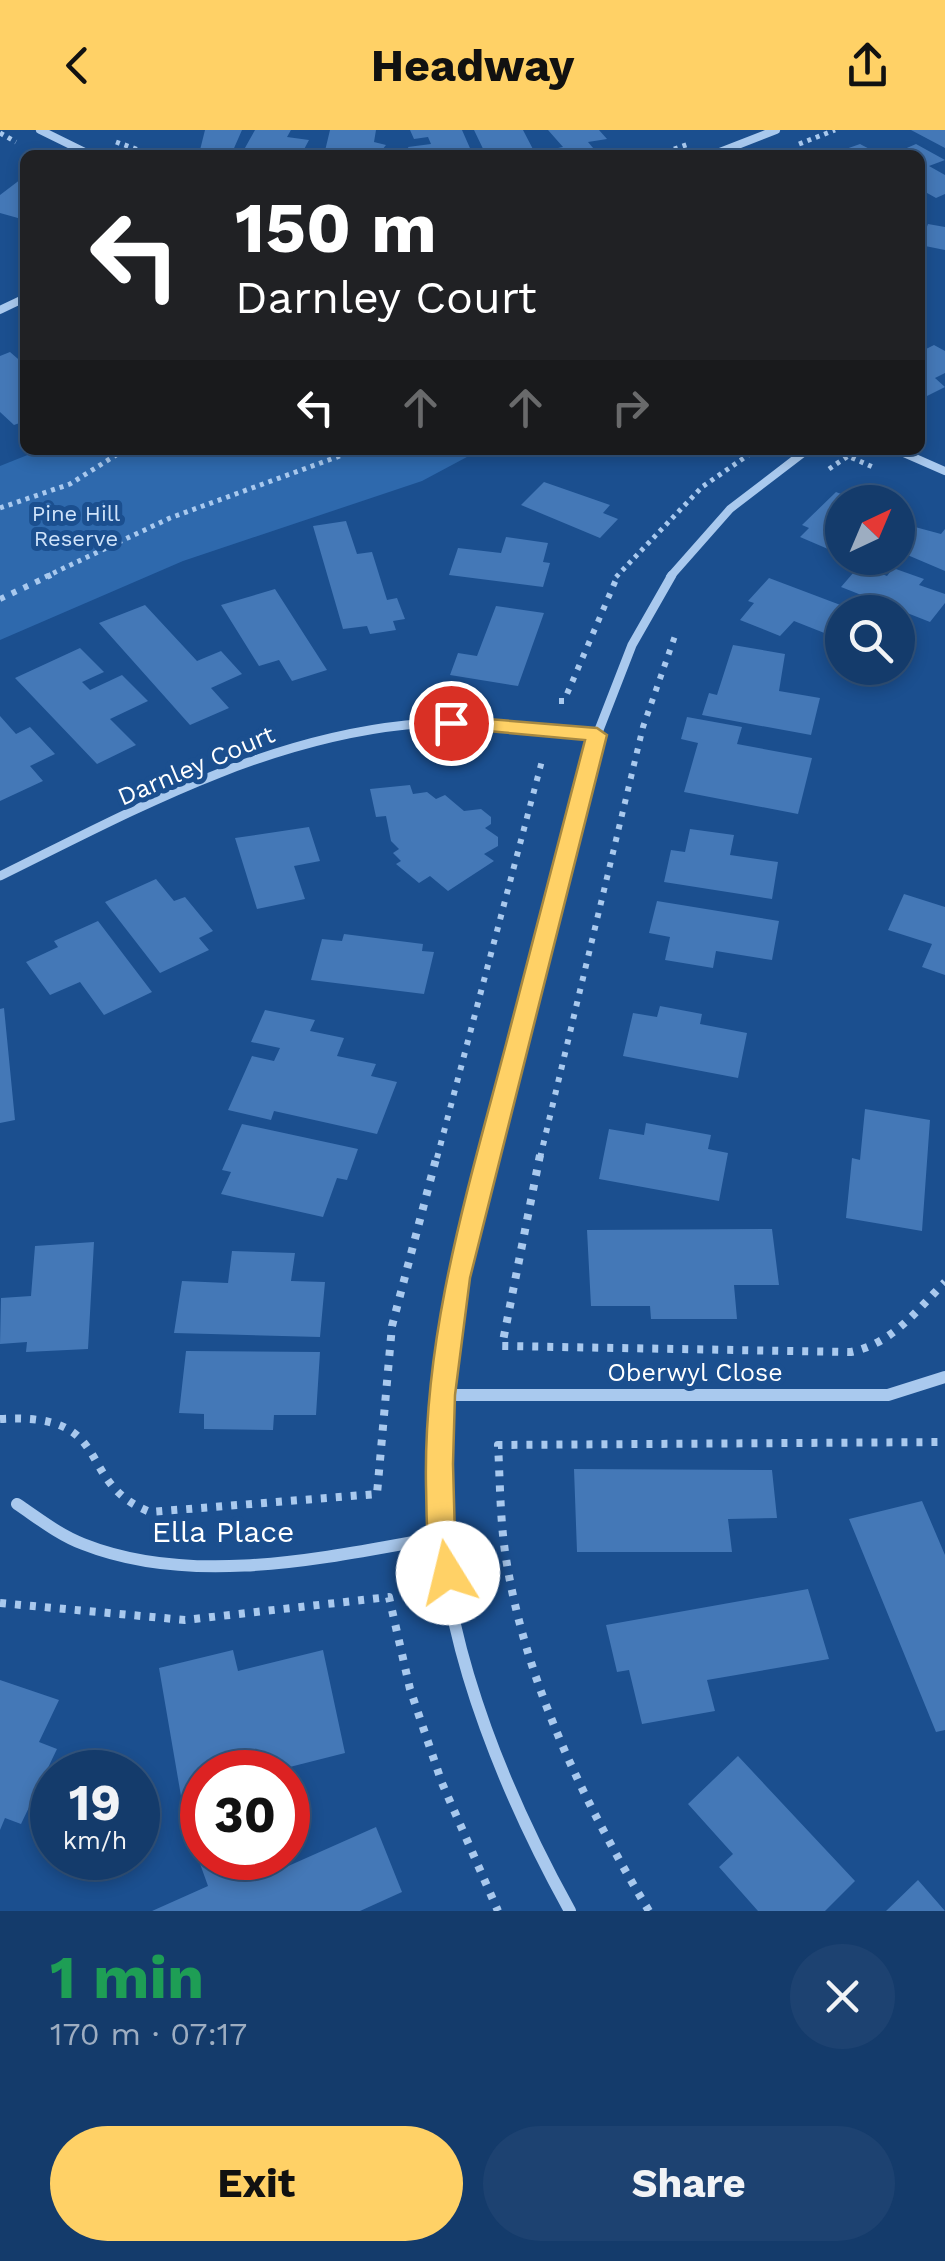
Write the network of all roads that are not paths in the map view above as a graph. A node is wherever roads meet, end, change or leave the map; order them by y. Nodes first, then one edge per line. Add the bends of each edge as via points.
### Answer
1 (40, 130) edge
2 (776, 130) edge
3 (81, 150) edge
4 (725, 150) edge
5 (801, 455) edge
6 (908, 455) edge
7 (945, 471) edge
8 (597, 735) junction
9 (0, 876) edge
10 (945, 1377) edge
11 (442, 1395) junction
12 (17, 1504) dead end
13 (441, 1537) junction
14 (570, 1911) edge

1 - 3 street
2 - 4 street
5 - 8 street via 735,502 673,569 639,624
6 - 7 street
8 - 9 street, Darnley Court via 451,723 309,742 181,788
8 - 11 street via 457,1278
10 - 11 street, Oberwyl Close via 888,1395
11 - 13 street
12 - 13 street, Ella Place via 80,1544 170,1562 277,1560
13 - 14 street via 484,1714

